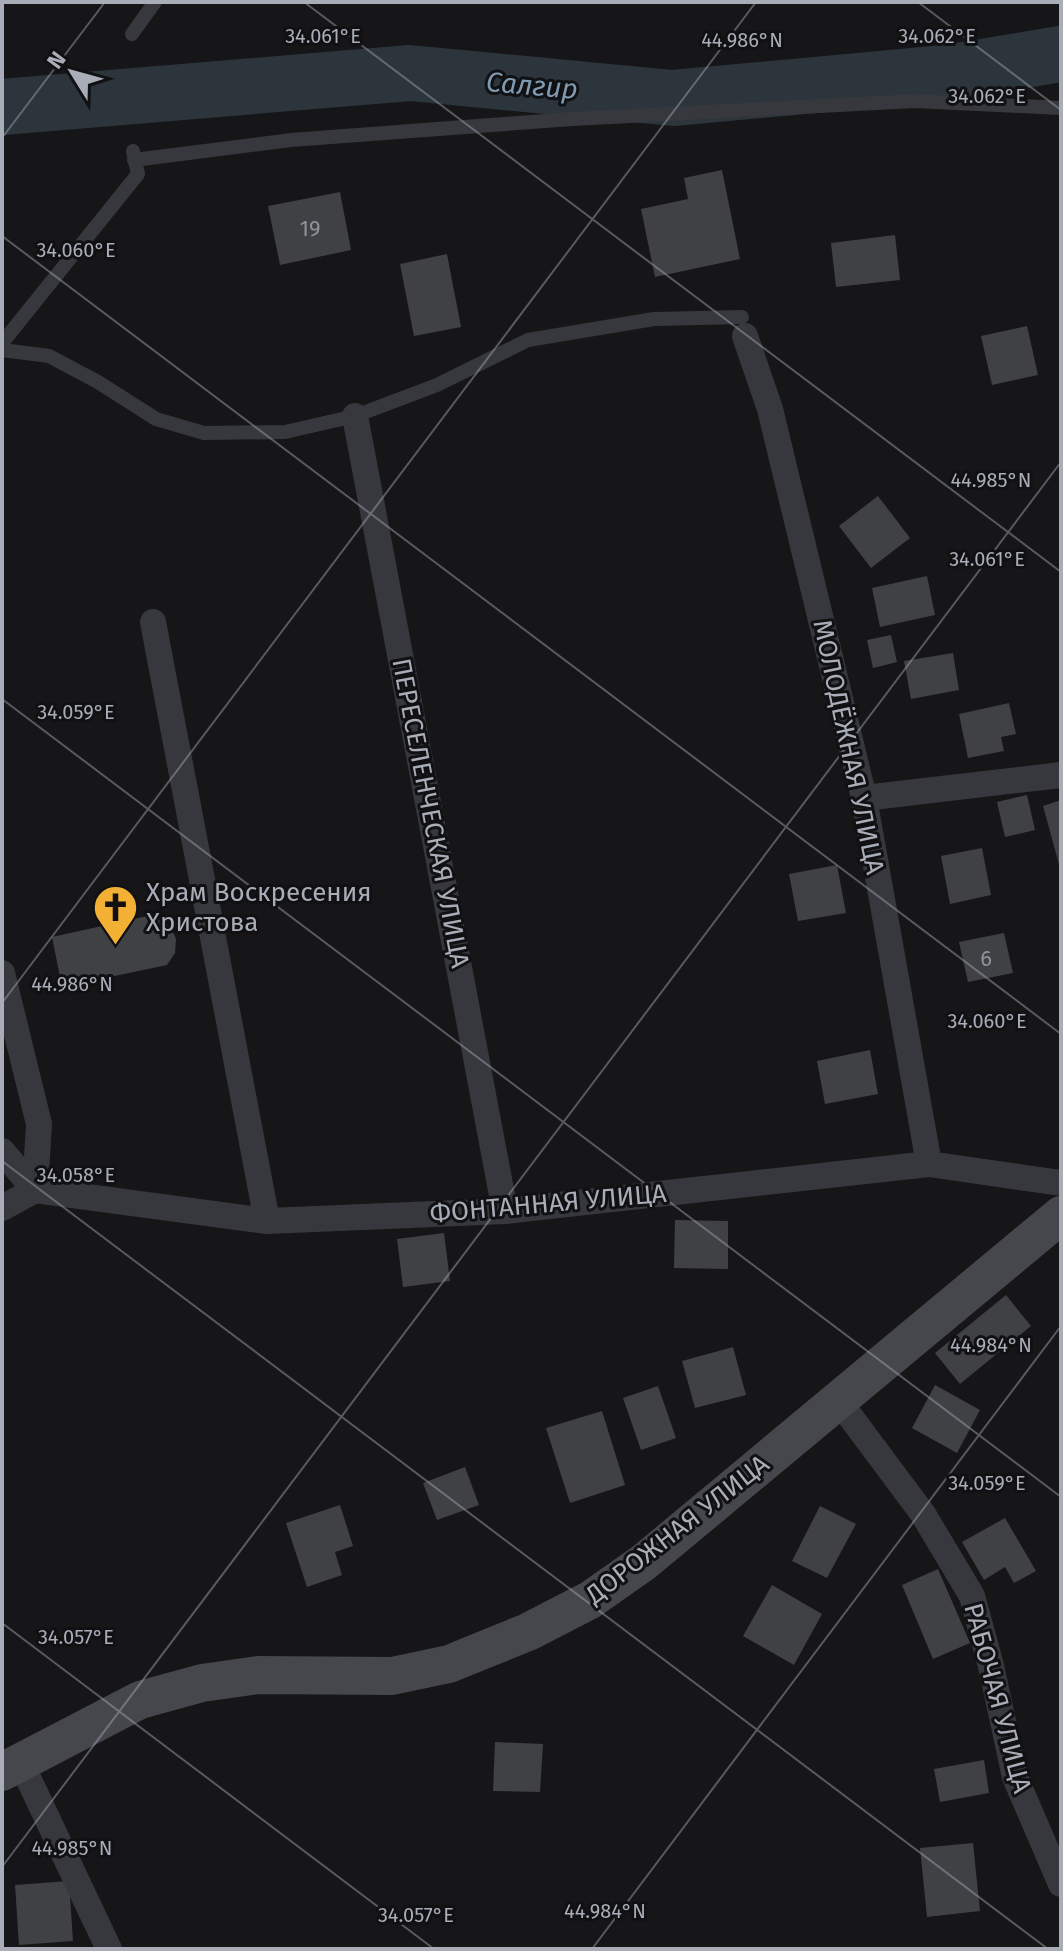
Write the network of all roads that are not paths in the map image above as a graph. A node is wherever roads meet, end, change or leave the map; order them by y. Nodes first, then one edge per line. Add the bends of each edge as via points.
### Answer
1 (155, 2) edge
2 (132, 34) dead end
3 (1061, 108) edge
4 (745, 300) dead end
5 (744, 326) junction
6 (2, 343) edge
7 (2, 350) edge
8 (355, 416) junction
9 (153, 622) dead end
10 (1061, 775) edge
11 (864, 798) junction
12 (2, 973) edge
13 (2, 1151) edge
14 (929, 1164) junction
15 (1061, 1183) edge
16 (35, 1190) junction
17 (2, 1208) edge
18 (505, 1211) junction
19 (1061, 1215) edge
20 (267, 1221) junction
21 (838, 1400) junction
22 (12, 1767) edge
23 (1061, 1884) edge
24 (109, 1949) edge

1 - 2 lane
3 - 6 lane via 915,101 572,119 134,156 138,174
4 - 5 lane
5 - 8 lane via 654,319 528,340 437,385
5 - 11 street, МОЛОДЁЖНАЯ УЛИЦА via 770,409
7 - 8 lane via 49,356 156,419 204,433 285,432
8 - 18 street, ПЕРЕСЕЛЕНЧЕСКАЯ УЛИЦА
9 - 20 street
10 - 11 street
11 - 14 street, МОЛОДЁЖНАЯ УЛИЦА
12 - 16 street via 39,1124
13 - 16 street
14 - 15 street, ФОНТАННАЯ УЛИЦА
14 - 18 street, ФОНТАННАЯ УЛИЦА
16 - 17 street
16 - 20 street, ФОНТАННАЯ УЛИЦА
18 - 20 street, ФОНТАННАЯ УЛИЦА
19 - 21 main road, ДОРОЖНАЯ УЛИЦА
21 - 22 main road, ДОРОЖНАЯ УЛИЦА via 644,1562 590,1600 528,1632 449,1664 392,1676 258,1675 202,1683 140,1700
21 - 23 street, РАБОЧАЯ УЛИЦА via 923,1514 972,1596 1015,1777
22 - 24 street

